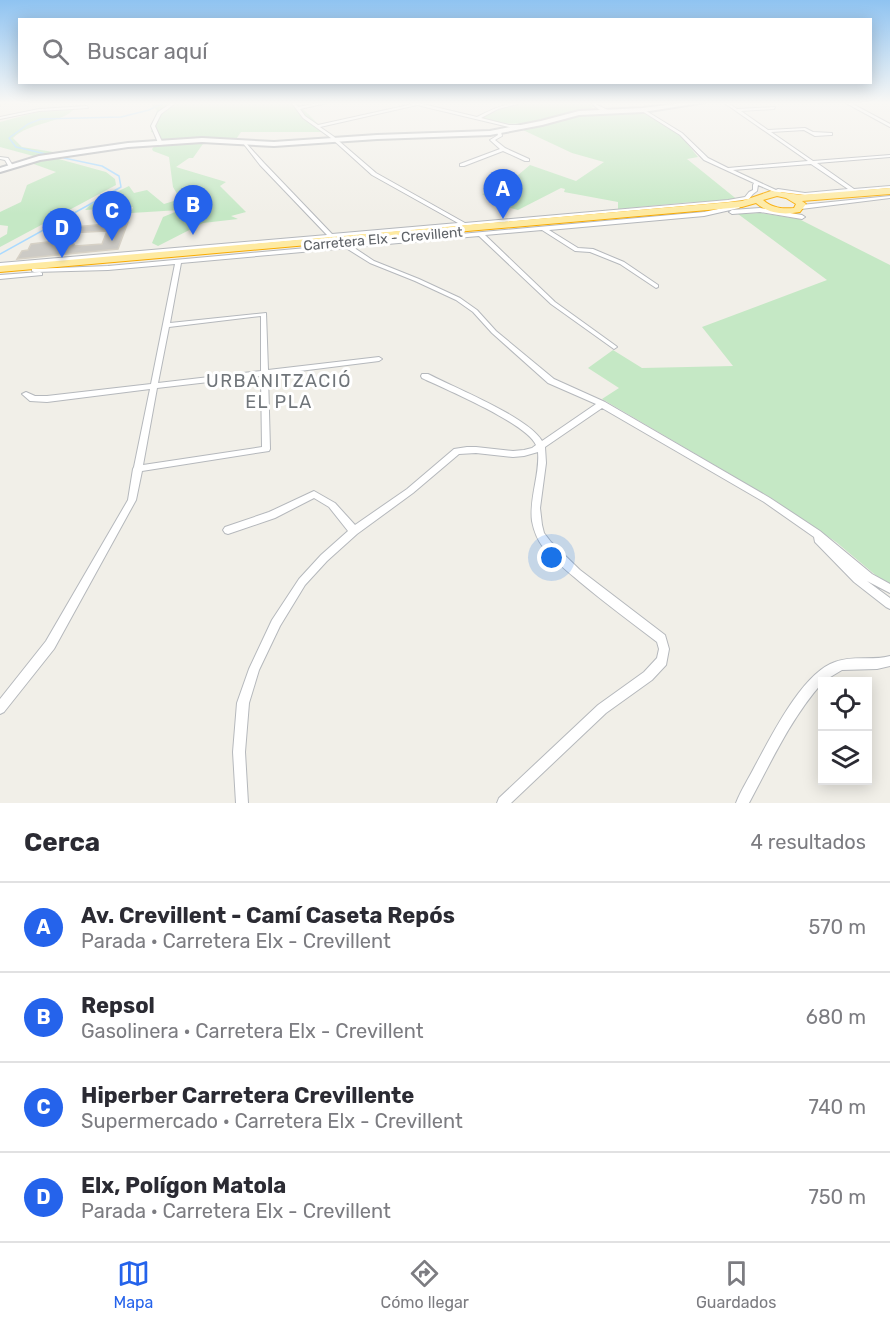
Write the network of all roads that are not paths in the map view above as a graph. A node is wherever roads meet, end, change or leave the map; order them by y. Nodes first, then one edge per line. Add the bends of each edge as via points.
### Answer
1 (159, 139) edge
2 (346, 139) edge
3 (493, 139) edge
4 (686, 139) edge
5 (781, 139) edge
6 (335, 140) junction
7 (245, 143) junction
8 (161, 144) junction
9 (503, 149) junction
10 (890, 156) edge
11 (0, 158) edge
12 (527, 160) dead end
13 (814, 162) junction
14 (462, 165) dead end
15 (11, 166) junction
16 (727, 169) junction
17 (0, 170) edge
18 (890, 191) edge
19 (859, 192) junction
20 (781, 193) junction
21 (761, 194) junction
22 (663, 207) junction
23 (737, 207) junction
24 (801, 209) junction
25 (705, 211) junction
26 (465, 225) junction
27 (544, 229) junction
28 (480, 234) junction
29 (331, 236) junction
30 (347, 246) junction
31 (178, 262) junction
32 (108, 268) junction
33 (34, 270) junction
34 (1, 271) edge
35 (656, 286) dead end
36 (165, 325) junction
37 (614, 347) dead end
38 (379, 359) dead end
39 (264, 374) junction
40 (425, 376) dead end
41 (154, 387) junction
42 (26, 394) dead end
43 (602, 405) junction
44 (540, 446) junction
45 (137, 470) junction
46 (806, 526) junction
47 (228, 531) dead end
48 (354, 531) junction
49 (890, 590) edge
50 (890, 604) edge
51 (890, 661) edge
52 (0, 708) edge
53 (503, 802) edge
54 (242, 803) edge
55 (742, 803) edge

1 - 8 street
2 - 6 street
3 - 9 street
4 - 16 street via 706,159
5 - 13 street
6 - 7 street
6 - 26 street via 374,174
7 - 8 street via 202,140
7 - 29 street
8 - 15 street via 39,158
9 - 12 street
9 - 14 street
10 - 13 street
11 - 15 street
13 - 16 street
13 - 19 street
15 - 17 street
16 - 21 street
18 - 19 highway
18 - 24 highway
19 - 20 street
19 - 20 highway via 801,198
20 - 21 highway
20 - 24 highway
21 - 22 street via 755,185 755,191 747,198
21 - 23 highway, Carretera Elx - Crevillent
21 - 24 highway via 784,211
21 - 25 highway, Carretera Elx - Crevillent via 742,204
22 - 25 street
22 - 26 street
23 - 25 street
23 - 33 highway, Carretera Elx - Crevillent
24 - 25 street
25 - 27 street
25 - 34 highway, Carretera Elx - Crevillent
26 - 29 street
27 - 28 street
27 - 35 street via 577,250 591,250 621,263
28 - 30 street
28 - 37 street via 553,303
29 - 34 street via 73,259
30 - 31 street
30 - 43 street via 372,262 458,299 551,381
31 - 32 street
31 - 36 street
32 - 33 street
32 - 34 street
33 - 34 highway, Carretera Elx - Crevillent
36 - 39 street via 264,314
36 - 41 street
38 - 39 street
39 - 41 street
39 - 45 street via 266,449
40 - 44 street via 530,432
41 - 42 street via 47,399 33,399
41 - 45 street
43 - 44 street
43 - 46 street
44 - 48 street via 513,455 457,451
44 - 53 street via 542,465 536,497 540,534 549,547 661,639 663,661 602,709
45 - 52 street via 132,500 50,645
46 - 49 street
46 - 50 street via 836,560
47 - 48 street via 314,494 332,505
48 - 54 street via 302,582 254,669 243,703 239,752
51 - 55 street via 837,666 818,678 787,723

